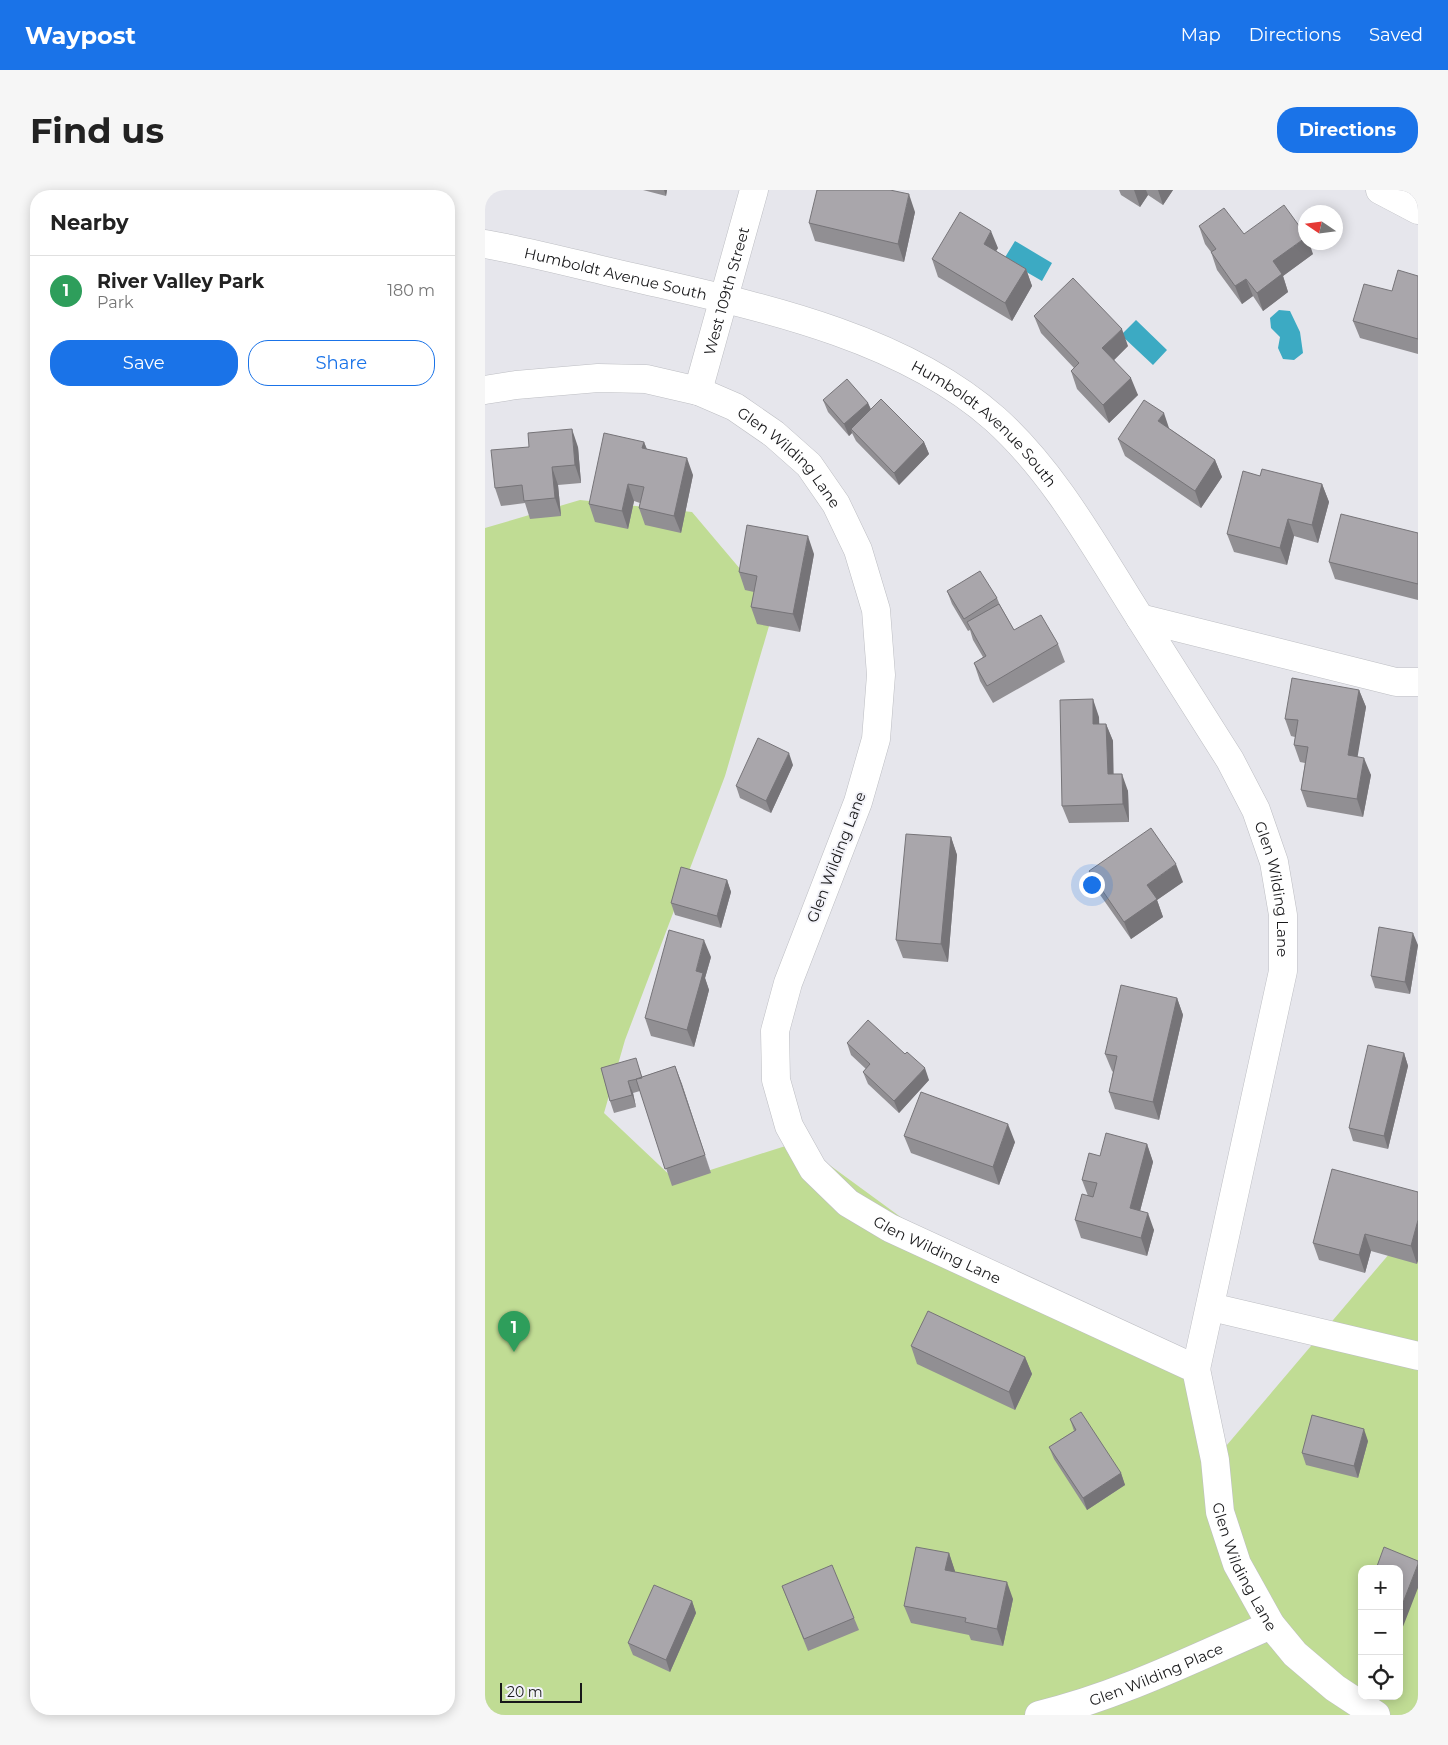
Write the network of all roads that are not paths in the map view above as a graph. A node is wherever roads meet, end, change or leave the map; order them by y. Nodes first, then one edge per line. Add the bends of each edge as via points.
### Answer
1 (754, 190) edge
2 (1380, 190) edge
3 (1418, 210) edge
4 (485, 244) edge
5 (723, 299) junction
6 (485, 390) edge
7 (698, 391) junction
8 (1140, 618) junction
9 (1418, 682) edge
10 (1211, 1307) junction
11 (1418, 1356) edge
12 (1196, 1370) junction
13 (1271, 1625) junction
14 (1039, 1715) edge
15 (1376, 1715) edge

1 - 5 street, West 109th Street
2 - 3 street
4 - 5 street, Humboldt Avenue South
5 - 7 street, West 109th Street
5 - 8 street, Humboldt Avenue South via 838,332 894,355 946,383 995,419 1036,462 1072,510
6 - 7 street, Glen Wilding Lane via 597,378 645,379
7 - 12 street, Glen Wilding Lane via 735,408 773,434 809,465 836,504 858,550 876,610 881,675 876,740 858,802 788,983 775,1031 776,1080 789,1126 813,1169 847,1203 890,1228
8 - 9 street via 1396,682
8 - 10 street, Glen Wilding Lane via 1230,760 1256,810 1274,862 1283,915 1283,971
10 - 11 street
10 - 12 street, Glen Wilding Lane
12 - 13 street, Glen Wilding Lane via 1215,1460 1220,1512 1237,1564
13 - 14 street, Glen Wilding Place via 1164,1672 1068,1708
13 - 15 street, Glen Wilding Lane via 1295,1654 1335,1688

